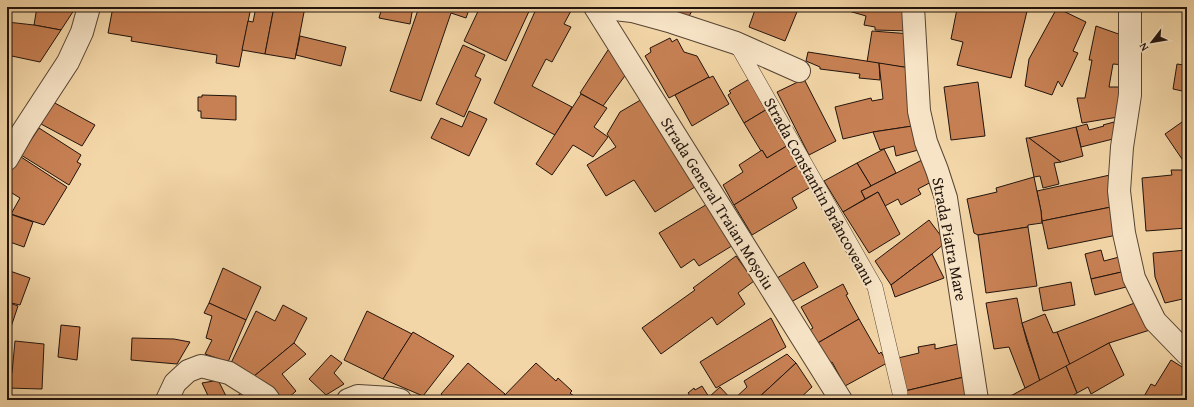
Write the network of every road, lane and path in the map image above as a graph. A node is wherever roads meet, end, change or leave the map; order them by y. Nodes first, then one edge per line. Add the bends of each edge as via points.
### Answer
1 (89, 7) edge
2 (596, 7) edge
3 (913, 7) edge
4 (1128, 9) edge
5 (736, 43) junction
6 (799, 71) dead end
7 (7, 159) edge
8 (1187, 354) edge
9 (900, 393) dead end
10 (167, 400) edge
11 (269, 400) edge
12 (348, 400) edge
13 (400, 400) edge
14 (841, 400) edge
15 (977, 400) edge

1 - 7 street via 82,32 68,62
2 - 5 street via 632,12 672,22
2 - 14 street, Strada General Traian Moșoiu
3 - 15 street, Strada Piatra Mare via 919,111 926,142 946,198
4 - 8 street via 1130,95 1119,190 1124,232 1134,278 1155,321
5 - 6 street
5 - 9 lane, Strada Constantin Brâncoveanu via 875,287
10 - 11 street via 175,383 188,371 201,366 229,373
12 - 13 street via 358,396

